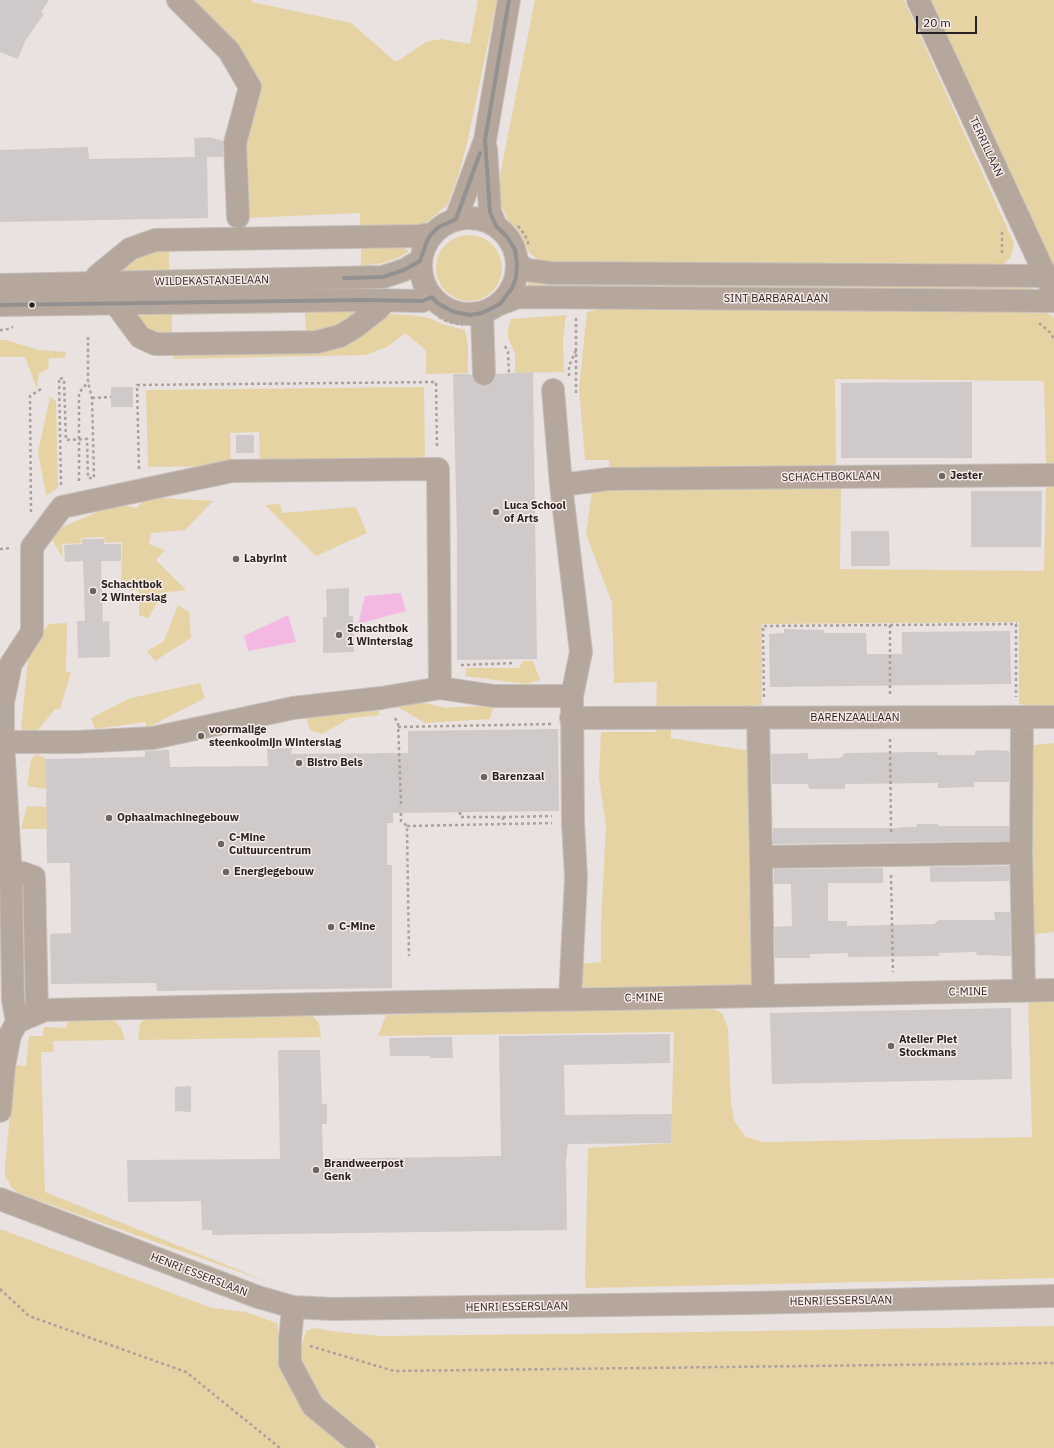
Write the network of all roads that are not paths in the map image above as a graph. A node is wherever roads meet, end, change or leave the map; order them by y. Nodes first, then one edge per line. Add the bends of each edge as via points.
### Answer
1 (178, 0) edge
2 (509, 0) edge
3 (918, 0) edge
4 (485, 140) junction
5 (238, 217) dead end
6 (456, 219) junction
7 (504, 227) junction
8 (431, 234) junction
9 (520, 253) junction
10 (420, 261) junction
11 (94, 283) junction
12 (0, 285) edge
13 (1050, 285) edge
14 (432, 297) junction
15 (386, 300) junction
16 (1054, 301) edge
17 (115, 304) junction
18 (0, 306) edge
19 (491, 308) junction
20 (484, 374) dead end
21 (553, 390) dead end
22 (1054, 475) edge
23 (561, 486) junction
24 (440, 688) junction
25 (572, 696) junction
26 (1019, 708) junction
27 (761, 709) junction
28 (1054, 717) edge
29 (571, 721) junction
30 (3, 742) junction
31 (1021, 853) junction
32 (761, 858) junction
33 (7, 889) edge
34 (1054, 990) edge
35 (1024, 991) junction
36 (763, 996) junction
37 (570, 999) junction
38 (37, 1013) junction
39 (17, 1022) junction
40 (0, 1111) edge
41 (0, 1199) edge
42 (1054, 1296) edge
43 (293, 1307) junction
44 (364, 1448) edge

1 - 5 street via 229,51 250,87 235,143
2 - 4 street
3 - 13 street, TERRILLAAN
4 - 6 street
4 - 7 street via 490,212
6 - 7 street via 482,219
6 - 8 street
7 - 9 street via 515,250
8 - 10 street
8 - 11 street via 155,240 130,249 97,276
9 - 13 street via 527,270 551,274
9 - 19 street via 512,288
10 - 11 street, WILDEKASTANJELAAN via 384,277
10 - 14 street via 421,278
11 - 12 street, WILDEKASTANJELAAN
14 - 15 street, WILDEKASTANJELAAN via 422,301
14 - 19 street via 437,303 454,312 470,315
15 - 17 street, WILDEKASTANJELAAN
15 - 17 street via 355,327 340,336 317,342 155,344 140,337
16 - 19 street, SINT BARBARALAAN via 518,297
17 - 18 street, WILDEKASTANJELAAN
19 - 20 street
21 - 23 street
22 - 23 street, SCHACHTBOKLAAN via 608,479
23 - 25 street via 581,652
24 - 25 street via 494,696
24 - 30 street via 293,708 153,738
24 - 30 street via 438,469 232,471 62,507 32,547 32,632 11,664 3,702
25 - 29 street
26 - 27 street, BARENZAALLAAN
26 - 28 street, BARENZAALLAAN
26 - 31 street
27 - 29 street, BARENZAALLAAN via 656,718
27 - 32 street
29 - 37 street via 564,816 576,878
30 - 33 street via 8,830
31 - 32 street
31 - 35 street
32 - 36 street
33 - 38 street via 22,873 34,877
33 - 39 street via 13,1000
34 - 35 street, C-MINE
35 - 36 street, C-MINE
36 - 37 street, C-MINE
37 - 38 street, C-MINE via 63,1009
38 - 39 street, C-MINE
39 - 40 street via 10,1035 4,1066
41 - 43 street, HENRI ESSERSLAAN via 251,1295
42 - 43 street, HENRI ESSERSLAAN via 340,1309
43 - 44 street via 290,1363 313,1406

